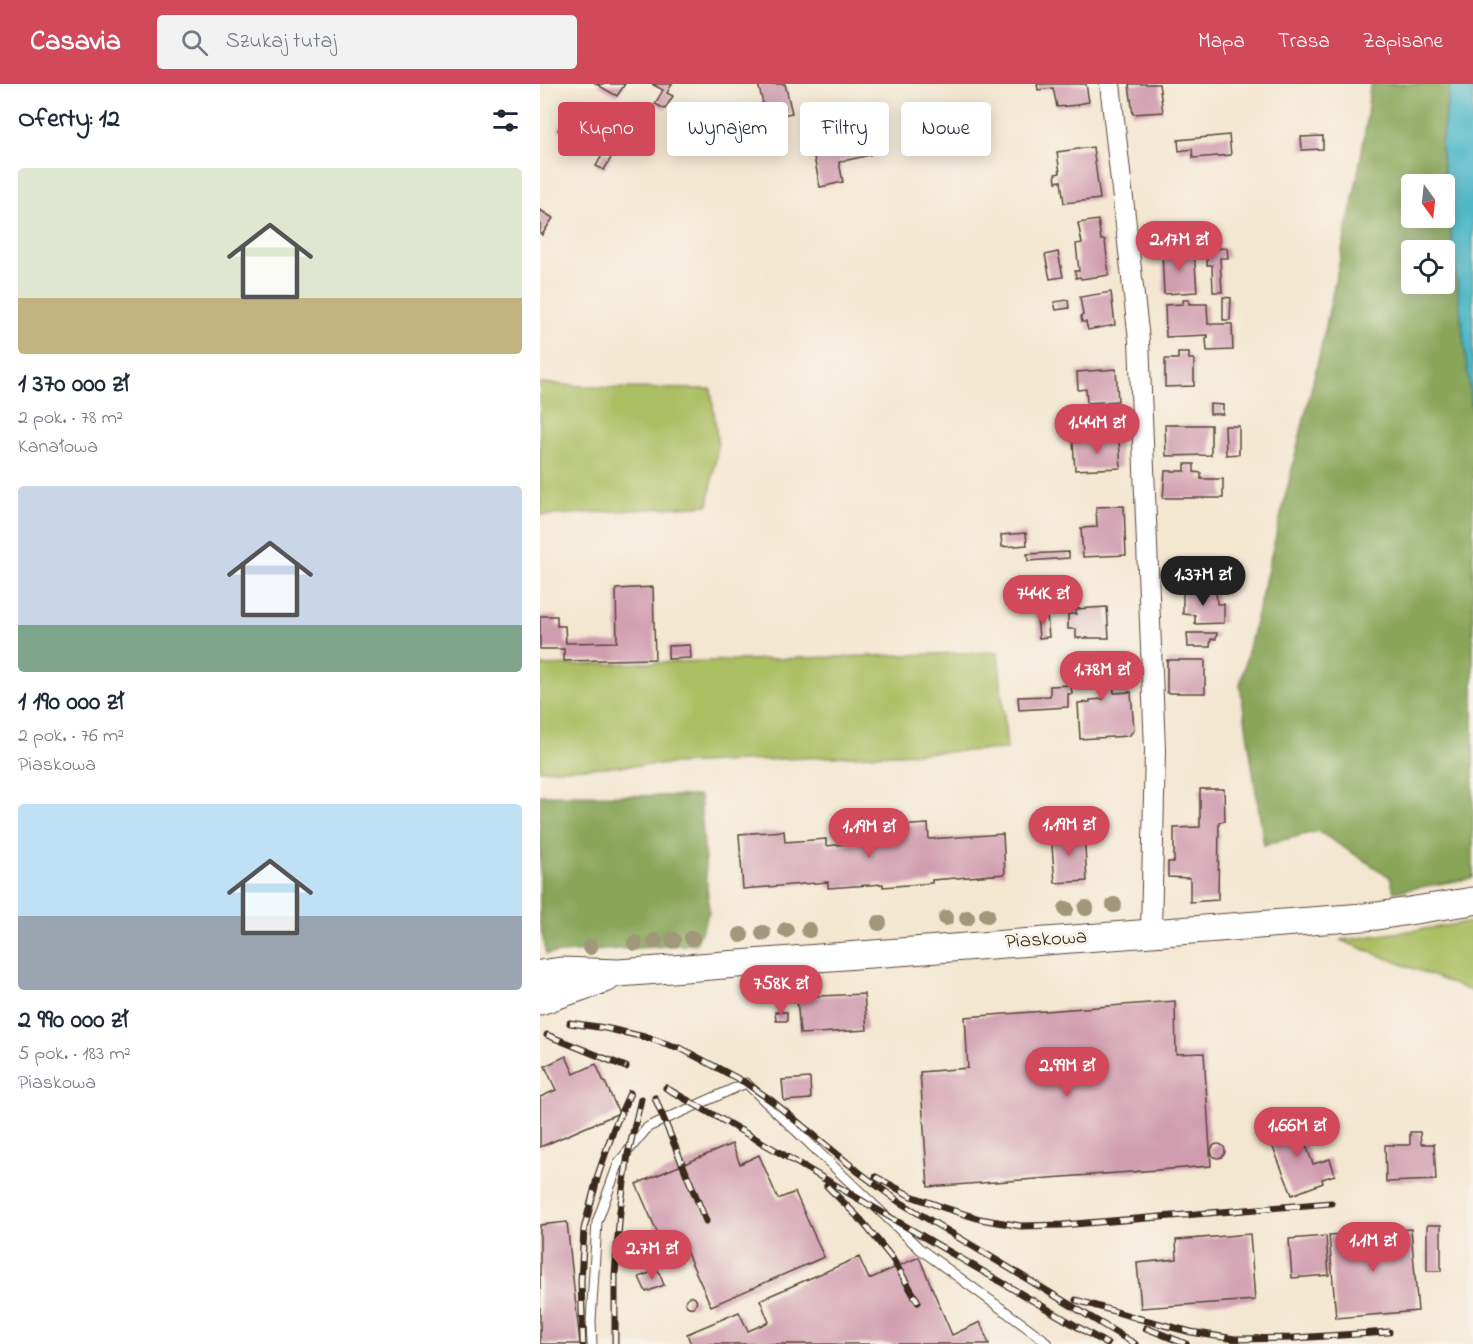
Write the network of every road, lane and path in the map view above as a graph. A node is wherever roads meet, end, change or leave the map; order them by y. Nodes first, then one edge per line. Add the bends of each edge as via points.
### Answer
1 (1110, 84) edge
2 (1473, 901) edge
3 (1151, 933) junction
4 (619, 973) junction
5 (540, 974) edge
6 (540, 1001) edge
7 (592, 1344) edge
8 (1047, 1344) edge

1 - 3 street via 1139,340 1155,750
2 - 3 main road, Piaskowa via 1377,916
3 - 4 main road, Piaskowa
4 - 5 main road, Piaskowa
4 - 6 main road, Piaskowa
7 - 8 lane via 597,1222 619,1162 648,1127 746,1083 920,1249

